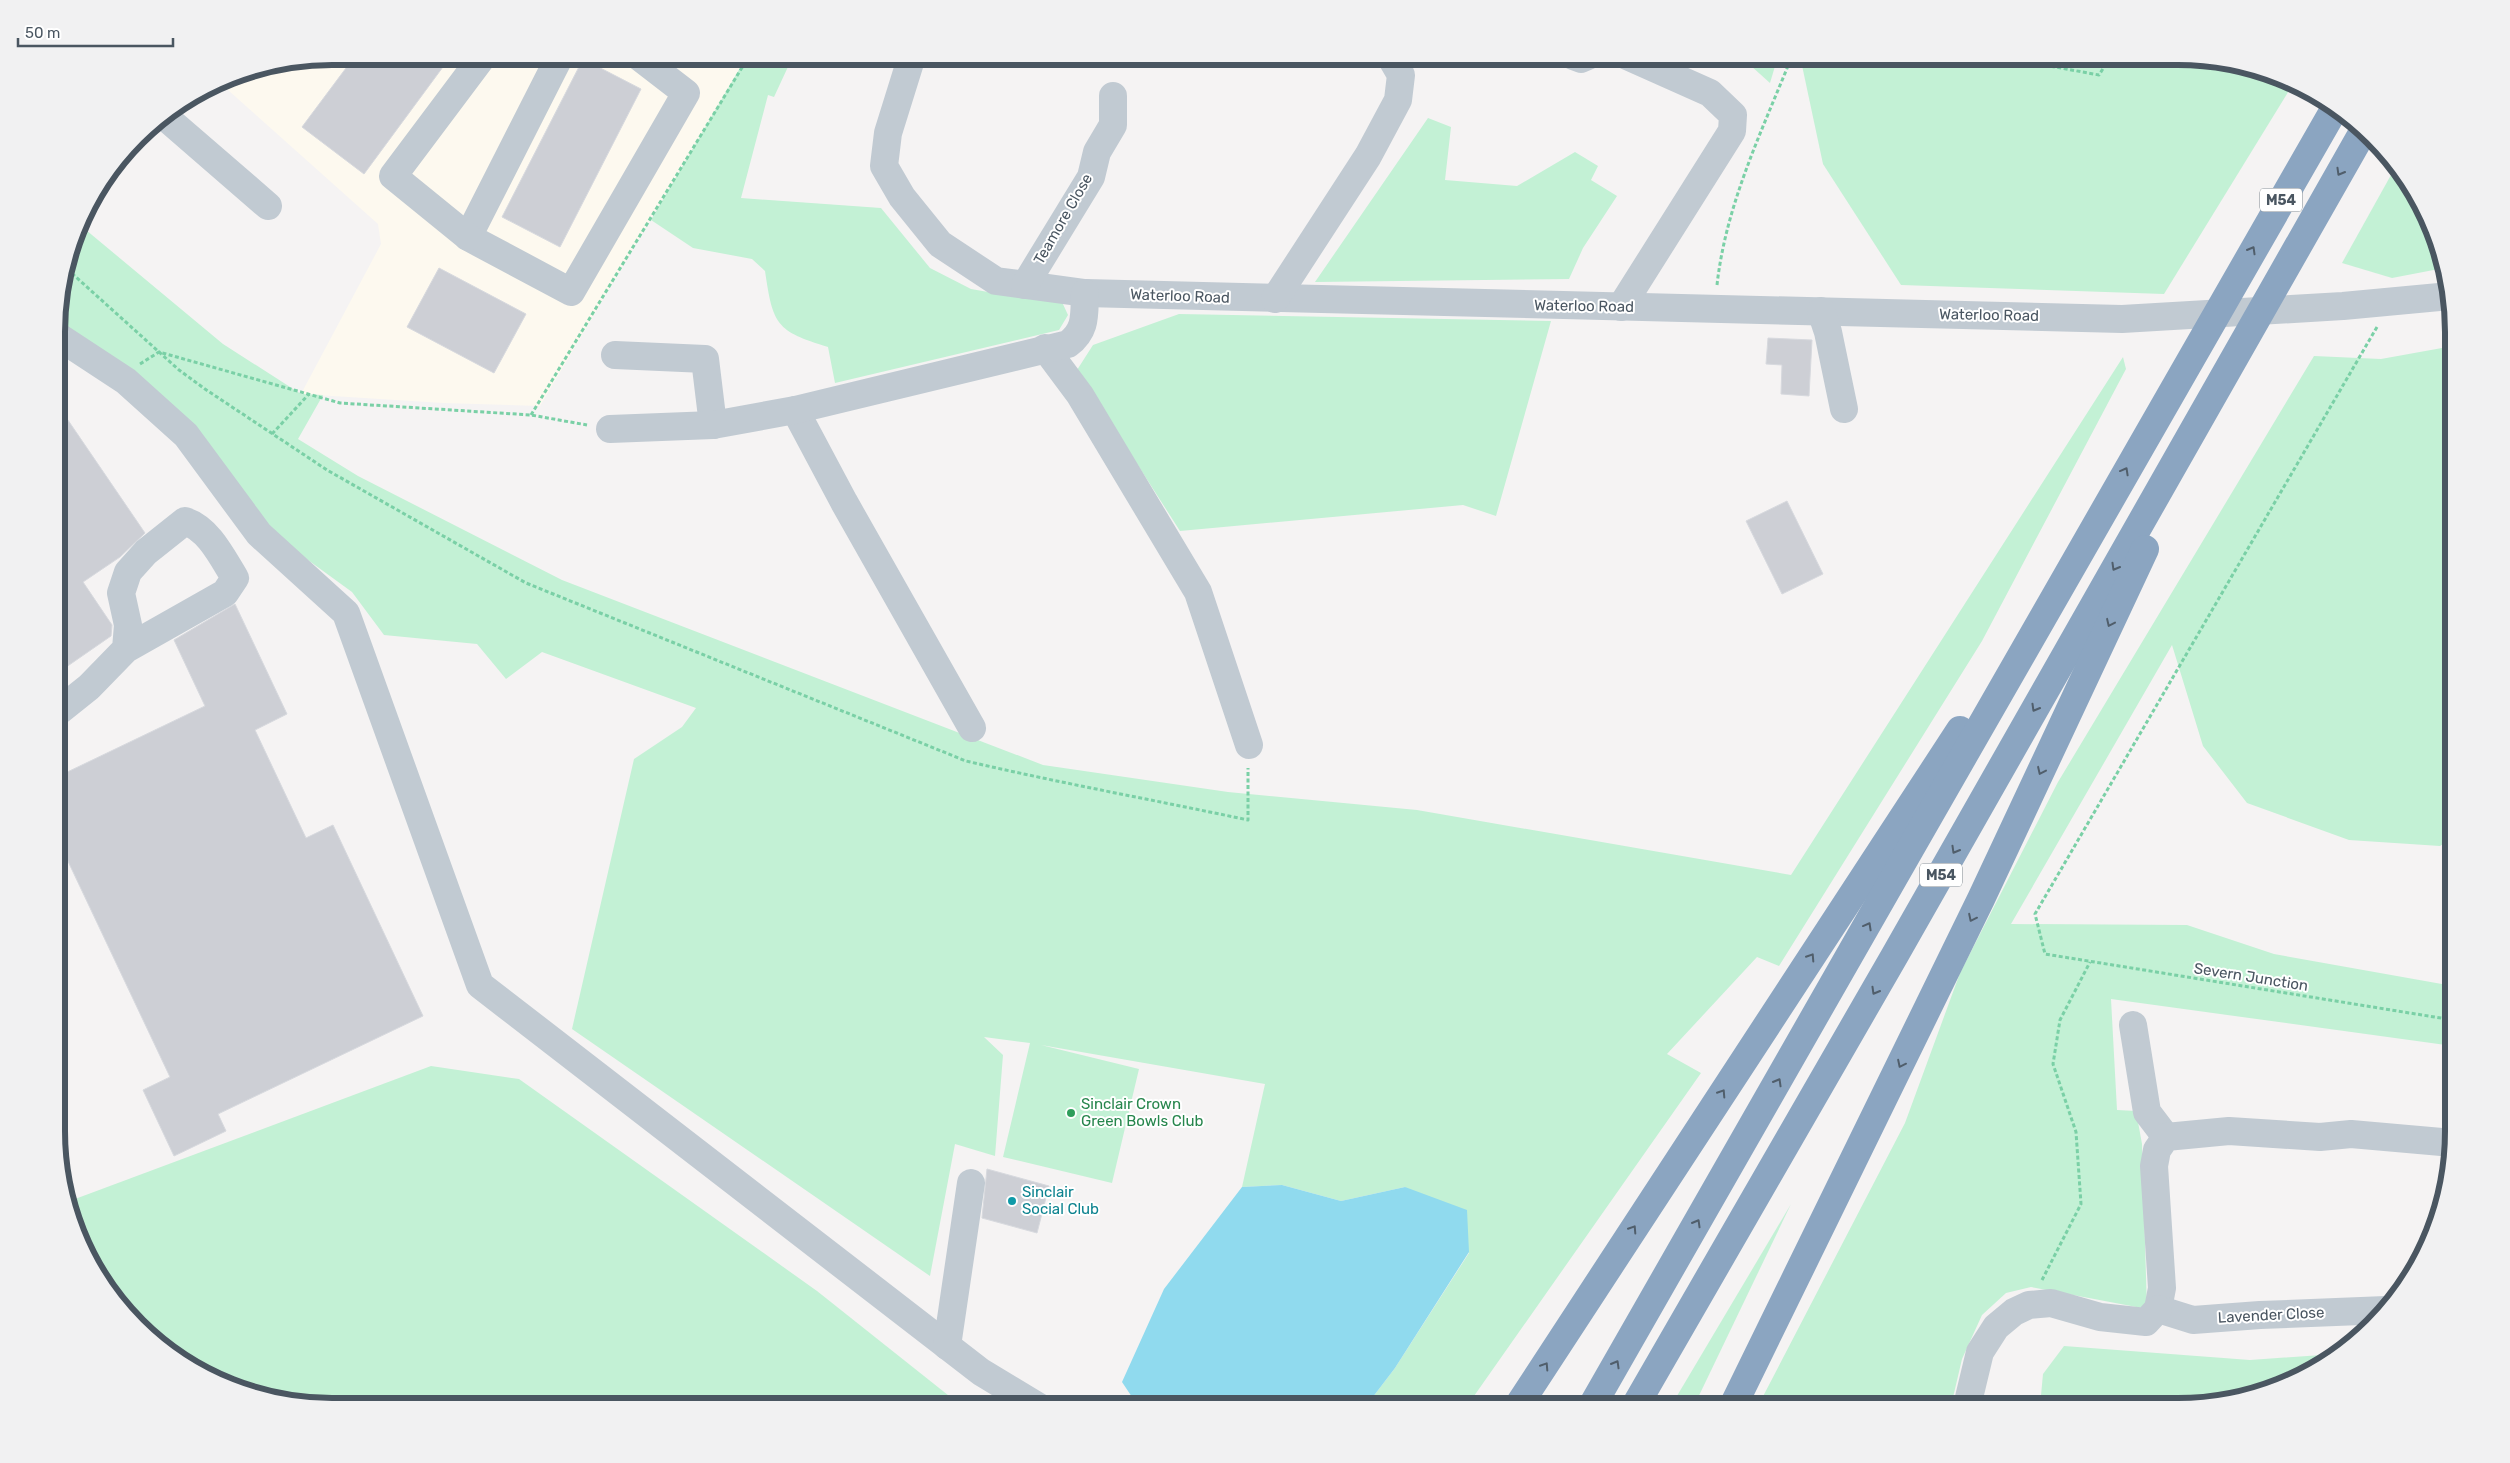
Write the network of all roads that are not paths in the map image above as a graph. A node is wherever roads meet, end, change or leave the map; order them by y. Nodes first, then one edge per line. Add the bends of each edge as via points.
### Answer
1 (476, 65) edge
2 (555, 65) edge
3 (650, 65) edge
4 (909, 65) edge
5 (1395, 65) edge
6 (1647, 65) edge
7 (1113, 96) dead end
8 (2332, 113) edge
9 (169, 120) edge
10 (2360, 137) edge
11 (268, 206) dead end
12 (468, 238) junction
13 (1024, 285) junction
14 (1085, 292) junction
15 (2443, 297) edge
16 (1276, 299) junction
17 (1620, 307) junction
18 (1821, 311) junction
19 (2249, 333) junction
20 (65, 342) edge
21 (1045, 348) junction
22 (614, 355) dead end
23 (795, 410) junction
24 (1844, 410) dead end
25 (713, 425) junction
26 (610, 428) road end
27 (2101, 514) junction
28 (126, 649) junction
29 (65, 706) edge
30 (972, 728) dead end
31 (1248, 745) road end
32 (2134, 1025) dead end
33 (2166, 1137) junction
34 (2444, 1142) edge
35 (971, 1183) dead end
36 (2158, 1309) junction
37 (2376, 1310) edge
38 (946, 1346) junction
39 (1025, 1398) edge
40 (1523, 1398) edge
41 (1597, 1398) edge
42 (1640, 1398) edge
43 (1737, 1398) edge
44 (1969, 1398) edge

1 - 12 street via 393,176
2 - 12 street
3 - 12 street via 686,93 571,292
4 - 13 street, Waterloo Road via 888,134 884,166 902,197 940,244 996,281
5 - 16 street via 1401,75 1398,100 1368,156
6 - 17 street via 1710,93 1733,115 1732,131
7 - 13 street, Teamore Close via 1113,125 1097,152 1090,177
27 -> 8 highway, M54
9 - 11 street
10 -> 19 highway, M54
13 - 14 street, Waterloo Road
14 - 16 street, Waterloo Road
14 - 21 street via 1079,336 1068,344
15 - 18 street, Waterloo Road via 2122,319
16 - 17 street, Waterloo Road
17 - 18 street, Waterloo Road
18 - 24 street
19 -> 42 highway, M54
19 -> 43 highway, M54 via 1981,899
20 - 38 street via 120,376 186,435 259,534 346,613 480,985
21 - 23 street
21 - 31 street via 1080,395 1198,592
22 - 25 street via 705,359
23 - 25 street
23 - 30 street
25 - 26 street
40 -> 27 highway, M54
41 -> 27 highway, M54
28 - 28 street via 128,625 121,592 128,572 146,552 185,521 196,525 214,545 235,578 225,592
28 - 29 street
32 - 33 street via 2147,1112
33 - 34 street via 2229,1131 2320,1137 2351,1134
33 - 36 street via 2157,1150 2154,1166 2162,1288
35 - 38 street
36 - 37 street, Lavender Close via 2193,1320
36 - 44 street via 2146,1322 2100,1317 2051,1303 2029,1305 2014,1312 1996,1327 1980,1352
38 - 39 street via 980,1372

